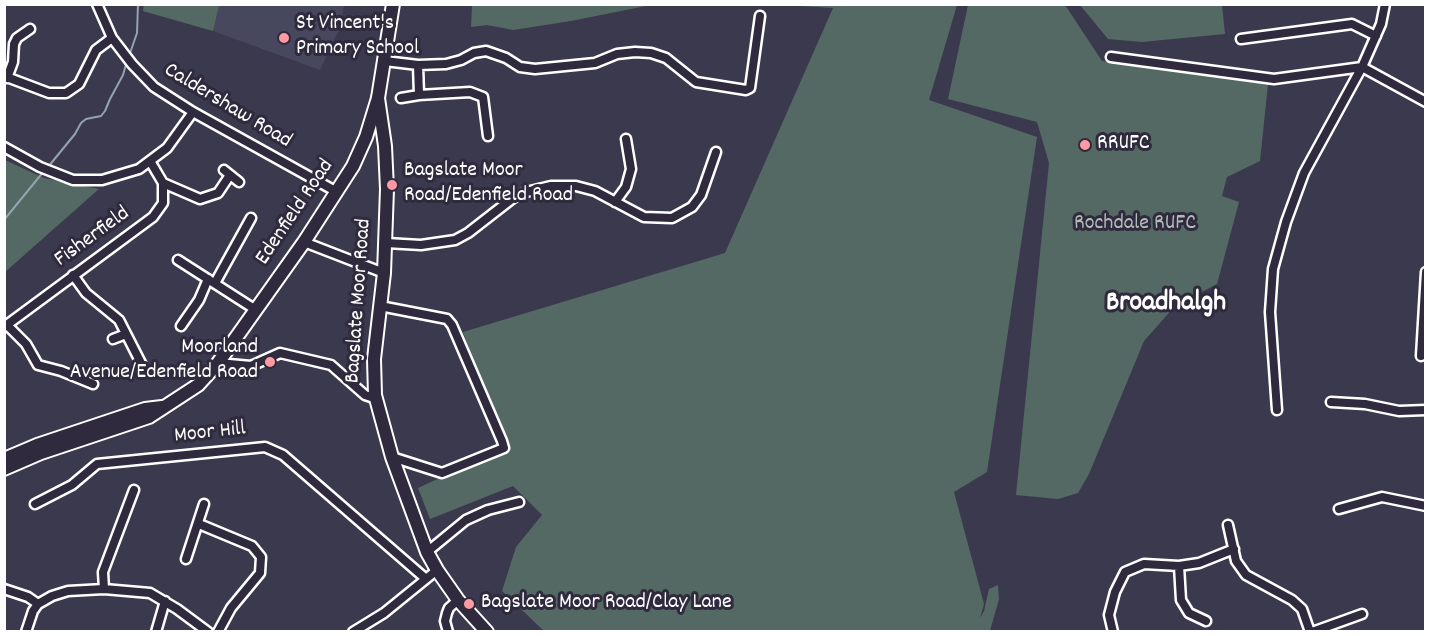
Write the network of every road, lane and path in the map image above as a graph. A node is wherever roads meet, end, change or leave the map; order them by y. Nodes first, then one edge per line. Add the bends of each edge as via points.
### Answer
1 (97, 4) edge
2 (393, 4) edge
3 (1385, 4) edge
4 (760, 16) dead end
5 (30, 29) dead end
6 (1376, 36) junction
7 (112, 38) junction
8 (1240, 39) dead end
9 (1111, 57) dead end
10 (385, 61) junction
11 (418, 65) junction
12 (1362, 67) junction
13 (6, 77) edge
14 (419, 95) junction
15 (378, 98) junction
16 (401, 98) dead end
17 (1425, 102) edge
18 (193, 112) junction
19 (488, 136) dead end
20 (366, 137) junction
21 (626, 139) dead end
22 (384, 144) junction
23 (6, 148) edge
24 (716, 152) dead end
25 (150, 161) junction
26 (240, 182) dead end
27 (163, 183) junction
28 (338, 192) junction
29 (615, 202) junction
30 (251, 218) dead end
31 (304, 242) junction
32 (386, 243) junction
33 (178, 260) dead end
34 (1425, 272) edge
35 (384, 273) junction
36 (73, 275) junction
37 (212, 281) junction
38 (380, 306) junction
39 (256, 310) junction
40 (6, 326) edge
41 (181, 326) dead end
42 (126, 334) junction
43 (113, 339) dead end
44 (1421, 356) dead end
45 (218, 363) junction
46 (142, 365) dead end
47 (93, 384) dead end
48 (375, 395) junction
49 (1331, 402) dead end
50 (1277, 410) dead end
51 (1425, 410) edge
52 (77, 437) junction
53 (392, 457) junction
54 (4, 459) edge
55 (4, 469) edge
56 (134, 490) dead end
57 (519, 502) dead end
58 (35, 504) dead end
59 (204, 504) dead end
60 (1425, 506) edge
61 (1339, 509) dead end
62 (199, 524) junction
63 (1228, 525) dead end
64 (1234, 549) junction
65 (427, 552) junction
66 (186, 559) dead end
67 (1179, 566) junction
68 (437, 570) junction
69 (426, 579) junction
70 (4, 589) edge
71 (104, 589) junction
72 (458, 600) junction
73 (165, 601) junction
74 (38, 604) junction
75 (1362, 614) dead end
76 (1206, 621) dead end
77 (26, 632) edge
78 (156, 632) edge
79 (208, 632) edge
80 (218, 632) edge
81 (353, 632) edge
82 (448, 632) edge
83 (487, 632) edge
84 (1113, 632) edge
85 (1311, 632) edge

1 - 7 street, Caldershaw Road
2 - 10 main road, Edenfield Road
3 - 6 street
4 - 11 street via 750,88 746,90 696,82 666,58 651,53 617,54 595,63 535,69 520,67 486,51 446,64
5 - 13 street via 14,44 13,62
6 - 8 street via 1352,24
6 - 12 street
7 - 13 street via 96,50 79,84 66,93 49,93
7 - 18 street, Caldershaw Road via 154,87
9 - 12 street via 1274,79
10 - 11 street
10 - 15 main road, Edenfield Road
11 - 14 street
12 - 17 street
12 - 50 street via 1304,172 1273,269 1270,312
14 - 16 street
14 - 19 street via 470,92 483,97
15 - 20 main road, Edenfield Road
15 - 22 main road, Bagslate Moor Road
18 - 25 street via 167,148
18 - 28 street, Caldershaw Road
20 - 22 main road
20 - 28 main road, Edenfield Road
21 - 29 street via 631,169 626,187
22 - 32 main road, Bagslate Moor Road
23 - 25 street via 73,180 102,180 139,169
24 - 29 street via 701,195 684,213 652,219
25 - 27 street
26 - 27 street via 227,172 218,193 200,199
27 - 36 street, Fisherfield via 163,203 153,217
28 - 31 main road, Edenfield Road
29 - 32 street via 576,186 538,188 513,198 455,240 421,246
30 - 37 street
31 - 35 street
31 - 39 main road, Edenfield Road
32 - 35 main road, Bagslate Moor Road
33 - 37 street
34 - 44 street
35 - 38 main road, Bagslate Moor Road
36 - 40 street, Fisherfield
36 - 42 street via 86,293 119,320
37 - 39 street
37 - 41 street
38 - 48 main road, Bagslate Moor Road via 374,359
38 - 53 street via 447,319 504,448 442,473
39 - 45 main road, Edenfield Road
40 - 47 street via 26,344 38,365
42 - 43 street
42 - 46 street
45 - 48 street via 251,366 280,353 331,365 365,395
45 - 52 main road, Edenfield Road via 198,385 166,407 145,409
48 - 53 main road, Bagslate Moor Road
49 - 51 street via 1400,411
52 - 54 main road, Edenfield Road
52 - 55 main road, Edenfield Road
53 - 65 main road, Bagslate Moor Road
56 - 71 street via 103,572
57 - 65 street via 466,520
58 - 69 street, Moor Hill via 72,485 97,464 265,447 283,455
59 - 62 street
60 - 61 street via 1382,497
62 - 66 street
62 - 80 street via 252,546 261,557 260,573 231,608
63 - 64 street
64 - 67 street via 1199,563
64 - 85 street via 1236,561 1246,575 1302,609
65 - 68 main road, Bagslate Moor Road
67 - 76 street via 1181,600 1189,614
67 - 84 street via 1144,564 1125,572 1109,615
68 - 69 street
68 - 72 main road, Bagslate Moor Road
69 - 81 street
70 - 74 street
71 - 73 street via 150,593
71 - 74 street via 68,591
72 - 82 street via 447,613
72 - 83 main road, Bagslate Moor Road
73 - 78 street
73 - 79 street
74 - 77 street
75 - 85 street

